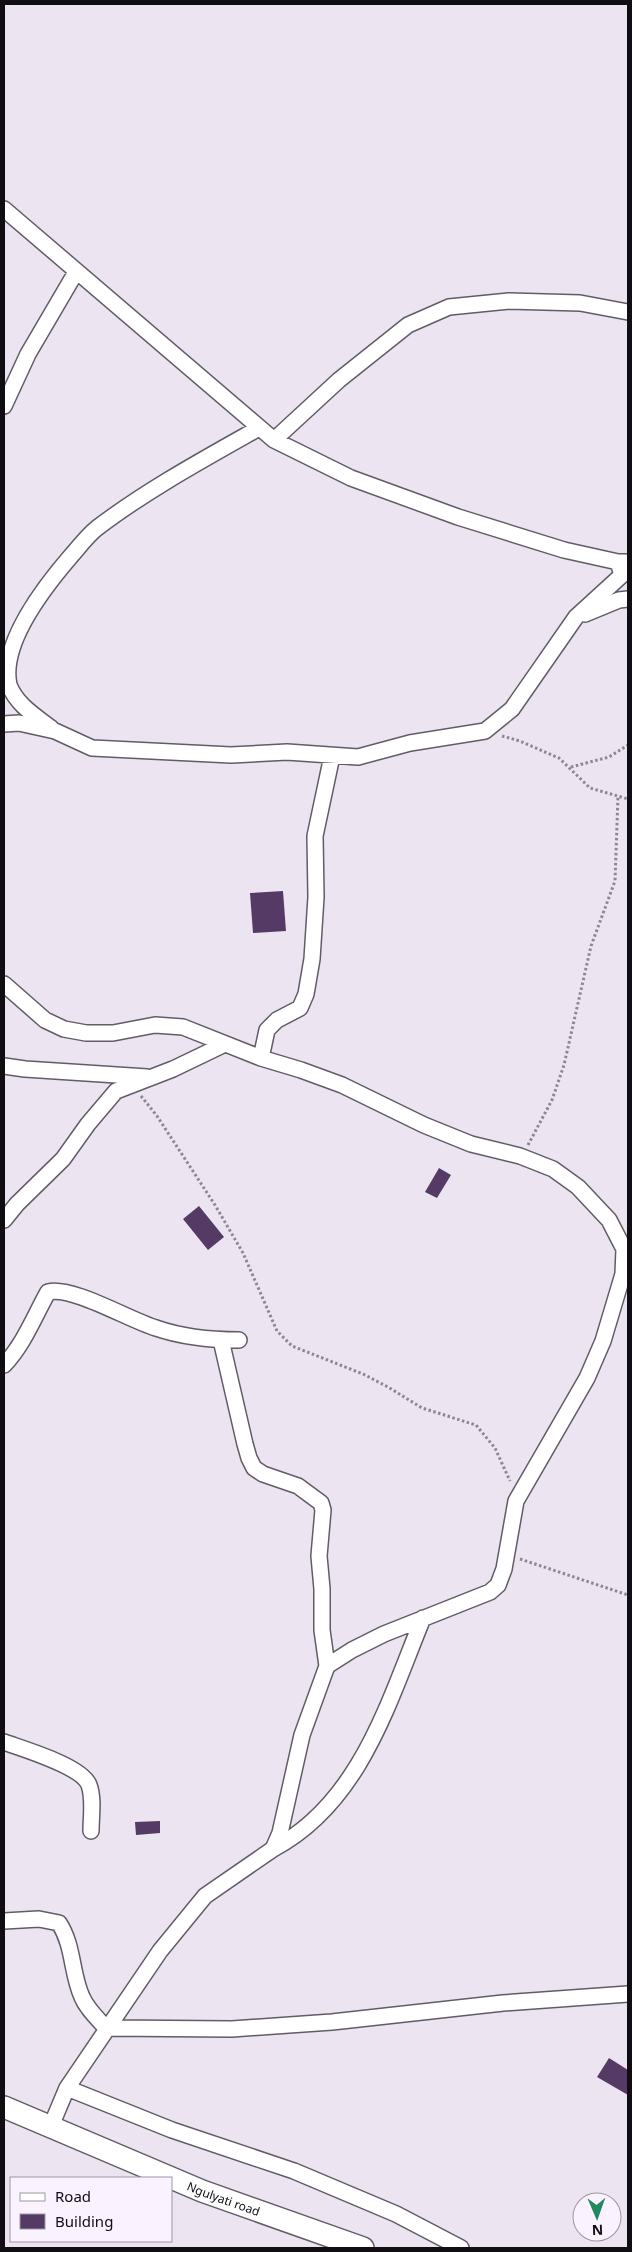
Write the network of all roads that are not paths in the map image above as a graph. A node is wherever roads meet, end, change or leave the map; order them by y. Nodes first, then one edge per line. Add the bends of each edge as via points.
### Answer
1 (4, 209) edge
2 (76, 272) junction
3 (628, 312) edge
4 (4, 406) edge
5 (259, 428) junction
6 (274, 440) junction
7 (623, 562) edge
8 (628, 599) edge
9 (576, 617) junction
10 (4, 724) edge
11 (55, 731) junction
12 (332, 756) junction
13 (4, 984) edge
14 (225, 1044) junction
15 (261, 1058) junction
16 (4, 1066) edge
17 (152, 1077) junction
18 (4, 1220) edge
19 (626, 1248) edge
20 (221, 1340) junction
21 (239, 1340) dead end
22 (4, 1365) edge
23 (423, 1618) junction
24 (327, 1666) junction
25 (4, 1742) edge
26 (91, 1831) dead end
27 (273, 1849) junction
28 (4, 1921) edge
29 (628, 1994) edge
30 (106, 2028) junction
31 (67, 2088) junction
32 (4, 2107) edge
33 (51, 2126) junction
34 (169, 2177) edge
35 (172, 2178) edge
36 (363, 2248) edge
37 (461, 2248) edge

1 - 2 street
2 - 4 street via 28,354
2 - 5 street
3 - 6 street via 580,303 509,301 449,307 408,325 339,380
5 - 6 street
5 - 11 street via 139,499 95,530 41,591 16,629 6,660 9,684 23,707
6 - 7 street via 351,478 458,517 564,550
7 - 9 street via 622,575
8 - 9 street
9 - 12 street via 512,709 484,731 410,743 358,757
10 - 11 street via 19,723
11 - 12 street via 92,748
12 - 15 street via 315,836 316,897 306,994 300,1008 277,1020 267,1030
13 - 14 street via 45,1020 64,1029 86,1034 113,1033 155,1025 183,1027
14 - 15 street
14 - 17 street
15 - 19 street via 342,1085 424,1126 471,1144 520,1156 553,1169 578,1187 609,1220
16 - 17 street
17 - 18 street via 116,1091 63,1159
19 - 23 street via 623,1274 597,1356 561,1426 516,1501 498,1585 490,1592
20 - 21 street
20 - 22 street via 156,1329 73,1293 56,1290 48,1292 14,1355
20 - 24 street via 245,1444 254,1468 298,1486 320,1502 323,1510 320,1556 322,1630
23 - 24 street via 352,1650
23 - 27 street via 369,1746 350,1780 321,1816
24 - 27 street via 307,1720 280,1833
25 - 26 street via 73,1770 87,1781 90,1787
27 - 30 street via 205,1896 160,1951
28 - 30 street via 39,1919 58,1923 69,1942 82,1998
29 - 30 street via 232,2029
30 - 31 street
31 - 33 street
31 - 37 street via 172,2130 294,2171 396,2214
32 - 33 main road, Ngulyati road
33 - 34 main road, Ngulyati road
35 - 36 main road, Ngulyati road

